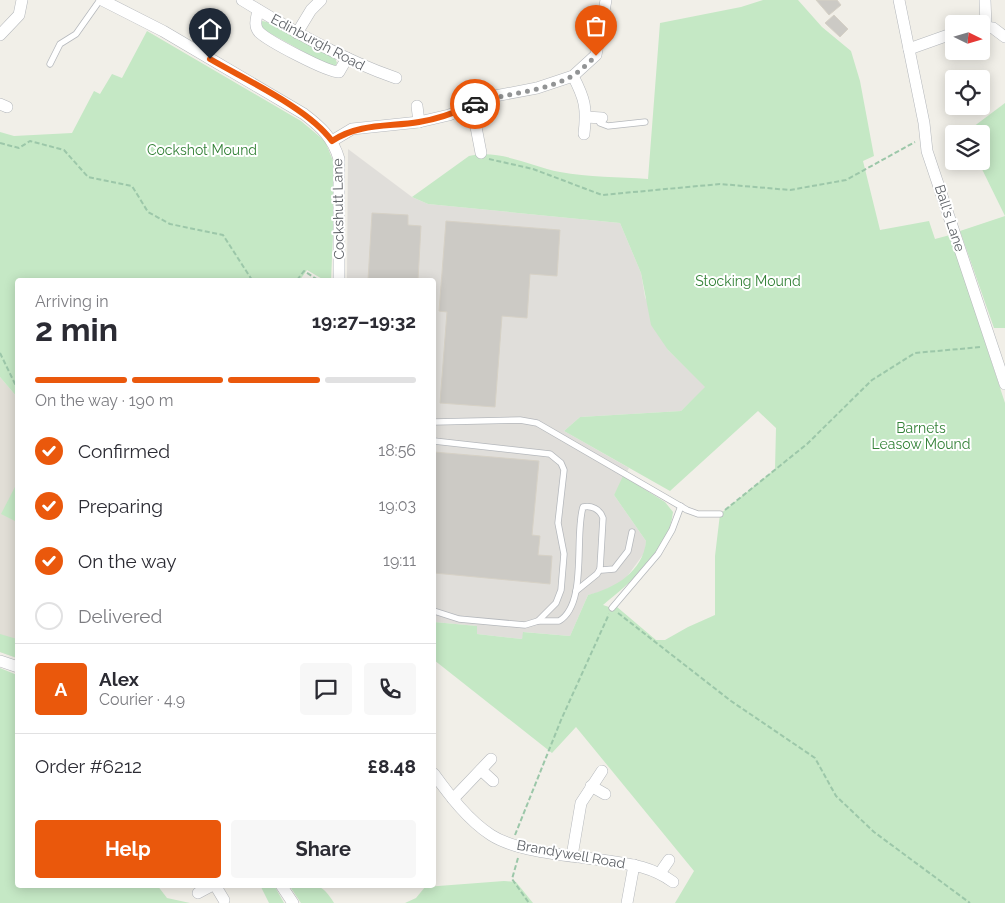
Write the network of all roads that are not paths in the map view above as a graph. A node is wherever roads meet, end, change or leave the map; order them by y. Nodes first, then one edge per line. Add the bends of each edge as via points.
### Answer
1 (22, 0) edge
2 (101, 0) edge
3 (242, 0) edge
4 (321, 0) edge
5 (606, 0) edge
6 (899, 0) edge
7 (985, 0) edge
8 (258, 10) junction
9 (984, 15) edge
10 (990, 29) edge
11 (2, 30) edge
12 (297, 33) junction
13 (945, 36) edge
14 (1005, 37) edge
15 (909, 49) junction
16 (347, 58) junction
17 (50, 64) dead end
18 (572, 76) junction
19 (396, 78) dead end
20 (417, 106) dead end
21 (472, 106) junction
22 (595, 117) junction
23 (419, 122) junction
24 (645, 122) dead end
25 (584, 134) dead end
26 (332, 141) junction
27 (482, 152) road end
28 (339, 278) edge
29 (1005, 384) edge
30 (436, 422) edge
31 (436, 441) edge
32 (681, 506) junction
33 (720, 514) road end
34 (632, 532) dead end
35 (600, 569) junction
36 (576, 591) junction
37 (612, 608) road end
38 (436, 612) edge
39 (538, 621) junction
40 (0, 661) edge
41 (15, 666) edge
42 (491, 759) dead end
43 (481, 770) junction
44 (602, 771) dead end
45 (436, 777) edge
46 (493, 781) dead end
47 (591, 786) junction
48 (605, 794) dead end
49 (453, 799) junction
50 (572, 856) junction
51 (669, 860) dead end
52 (634, 865) junction
53 (660, 873) junction
54 (673, 882) dead end
55 (208, 888) edge
56 (216, 888) edge
57 (283, 888) edge
58 (198, 893) dead end
59 (224, 900) dead end
60 (293, 903) edge
61 (628, 903) edge

1 - 11 street via 19,15
2 - 17 lane via 76,34 60,44
2 - 26 street, Cockshutt Lane via 163,31 304,114
3 - 8 street, Edinburgh Road
4 - 12 street
5 - 18 street via 604,26 596,56
6 - 15 street, Ball's Lane
7 - 9 street
8 - 12 street, Edinburgh Road
8 - 16 street via 255,24 259,32 294,52 332,72 339,72
10 - 14 street
12 - 16 street, Edinburgh Road
13 - 15 street
15 - 29 street, Ball's Lane via 927,151
16 - 19 street, Edinburgh Road
18 - 21 street via 537,88 495,96
18 - 22 street
20 - 23 street
21 - 23 street via 449,116
21 - 27 street
22 - 24 lane via 608,126
22 - 25 street
23 - 26 street via 352,129
26 - 28 street, Cockshutt Lane via 339,159 340,176
30 - 32 lane via 520,420 537,423
31 - 39 lane via 550,454 561,463 564,470 558,523 564,554 561,590 556,603
32 - 33 lane via 698,514
32 - 37 lane via 658,554
34 - 35 lane via 628,552 618,565 614,569
35 - 36 lane
35 - 36 lane via 603,518 596,508 589,505 583,507 582,512
36 - 39 lane via 562,620
38 - 39 lane via 459,618 525,625
40 - 41 street
42 - 43 street
43 - 46 street
43 - 49 street
44 - 47 street
45 - 49 street, Brandywell Road
47 - 48 street
47 - 50 street via 581,803
49 - 50 street, Brandywell Road via 490,835 516,845
50 - 52 street, Brandywell Road
51 - 53 street
52 - 53 street, Brandywell Road
52 - 61 street
53 - 54 street, Brandywell Road
55 - 58 street
56 - 59 street
57 - 60 street

